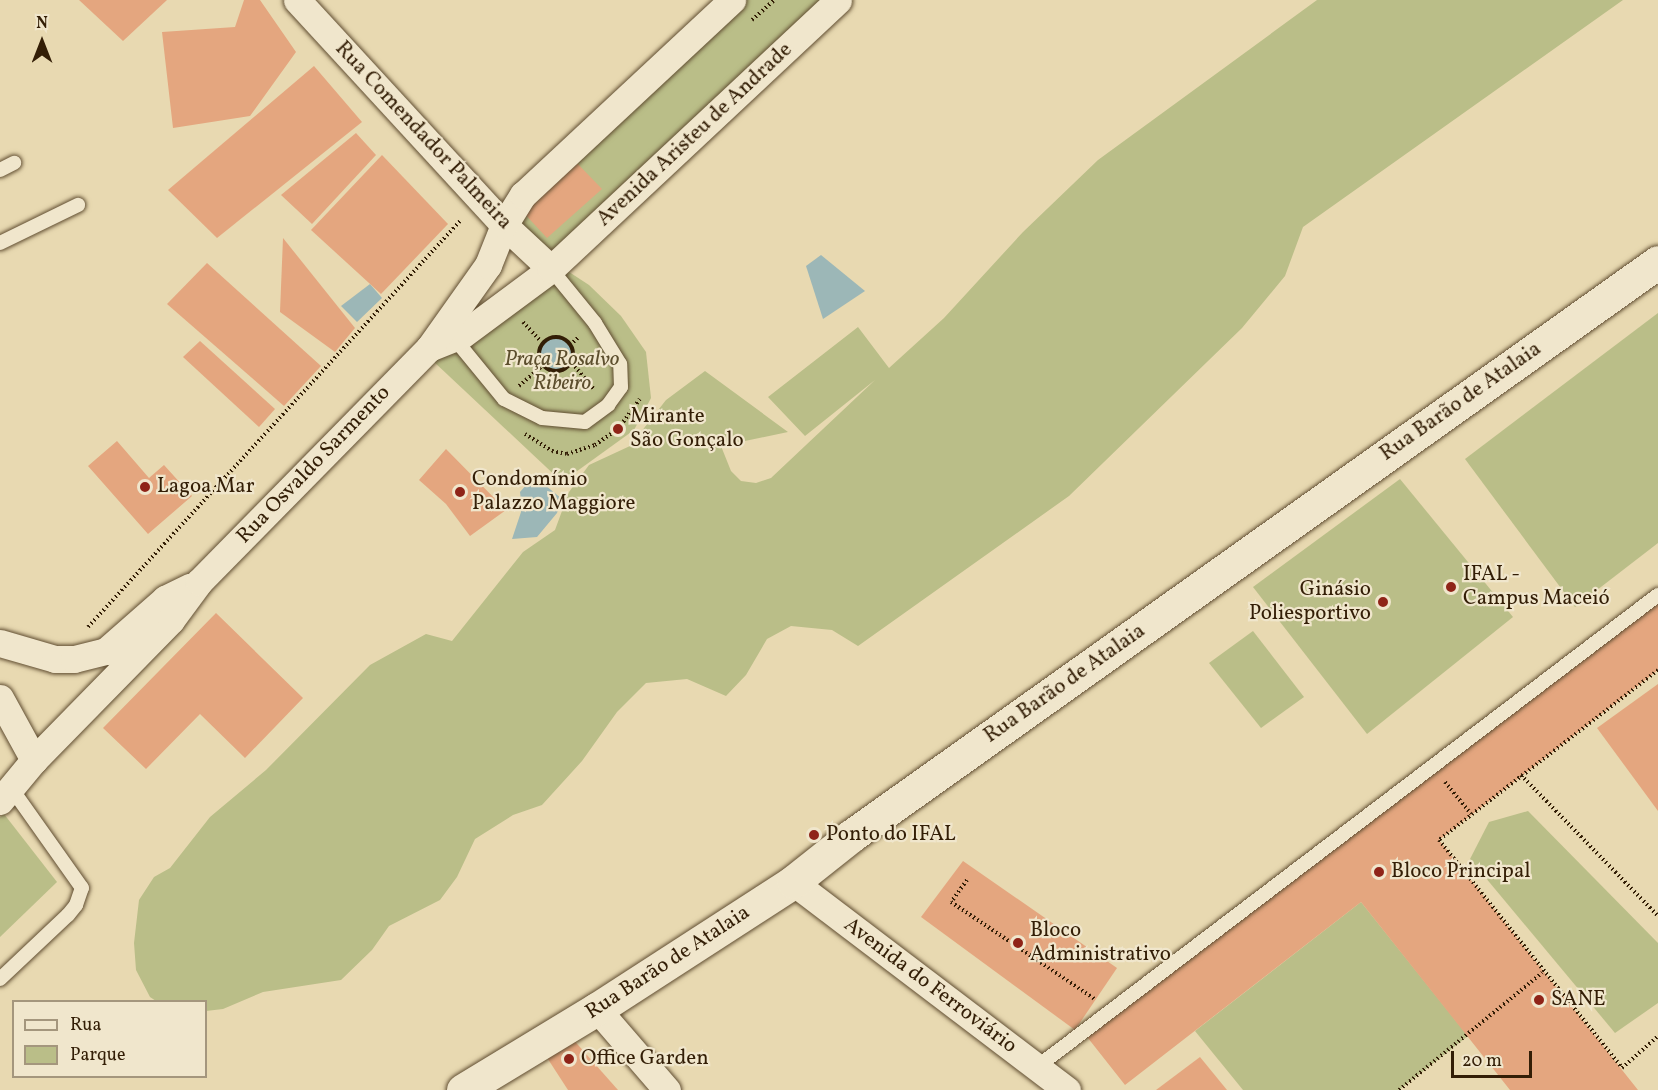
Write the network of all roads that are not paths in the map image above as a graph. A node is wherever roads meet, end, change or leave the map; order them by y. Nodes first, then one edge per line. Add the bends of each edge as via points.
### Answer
1 (297, 0) edge
2 (732, 0) edge
3 (838, 0) edge
4 (14, 163) dead end
5 (0, 170) edge
6 (78, 205) dead end
7 (504, 225) junction
8 (0, 243) edge
9 (1658, 262) edge
10 (551, 269) junction
11 (454, 338) junction
12 (429, 348) junction
13 (199, 582) junction
14 (1658, 595) edge
15 (0, 643) edge
16 (74, 659) junction
17 (97, 696) junction
18 (1, 706) edge
19 (34, 760) junction
20 (6, 795) edge
21 (793, 882) junction
22 (0, 979) edge
23 (597, 1009) junction
24 (1037, 1067) junction
25 (463, 1090) edge
26 (667, 1090) edge
27 (1068, 1090) edge

1 - 7 street, Rua Comendador Palmeira
2 - 7 street via 523,195
3 - 10 street, Avenida Aristeu de Andrade
4 - 5 lane
6 - 8 lane
7 - 10 street, Rua Comendador Palmeira
7 - 12 street, Rua Osvaldo Sarmento via 488,265
9 - 21 main road, Rua Barão de Atalaia via 851,836
10 - 11 street, Rua Osvaldo Sarmento
10 - 11 lane via 615,349 622,377 621,387 608,405 585,422 542,418 504,399
11 - 12 street, Rua Osvaldo Sarmento
12 - 13 street, Rua Osvaldo Sarmento
13 - 16 street, Rua Osvaldo Sarmento via 165,599 106,651
13 - 17 street, Rua Osvaldo Sarmento via 171,621
14 - 24 lane
15 - 16 street, Rua Osvaldo Sarmento via 30,654
16 - 17 street
17 - 19 street, Rua Osvaldo Sarmento
18 - 19 street
19 - 20 street, Rua Osvaldo Sarmento
20 - 22 lane via 82,888 68,915
21 - 23 main road, Rua Barão de Atalaia
21 - 24 street, Avenida do Ferroviário
23 - 25 main road, Rua Barão de Atalaia
23 - 26 street
24 - 27 street, Avenida do Ferroviário

